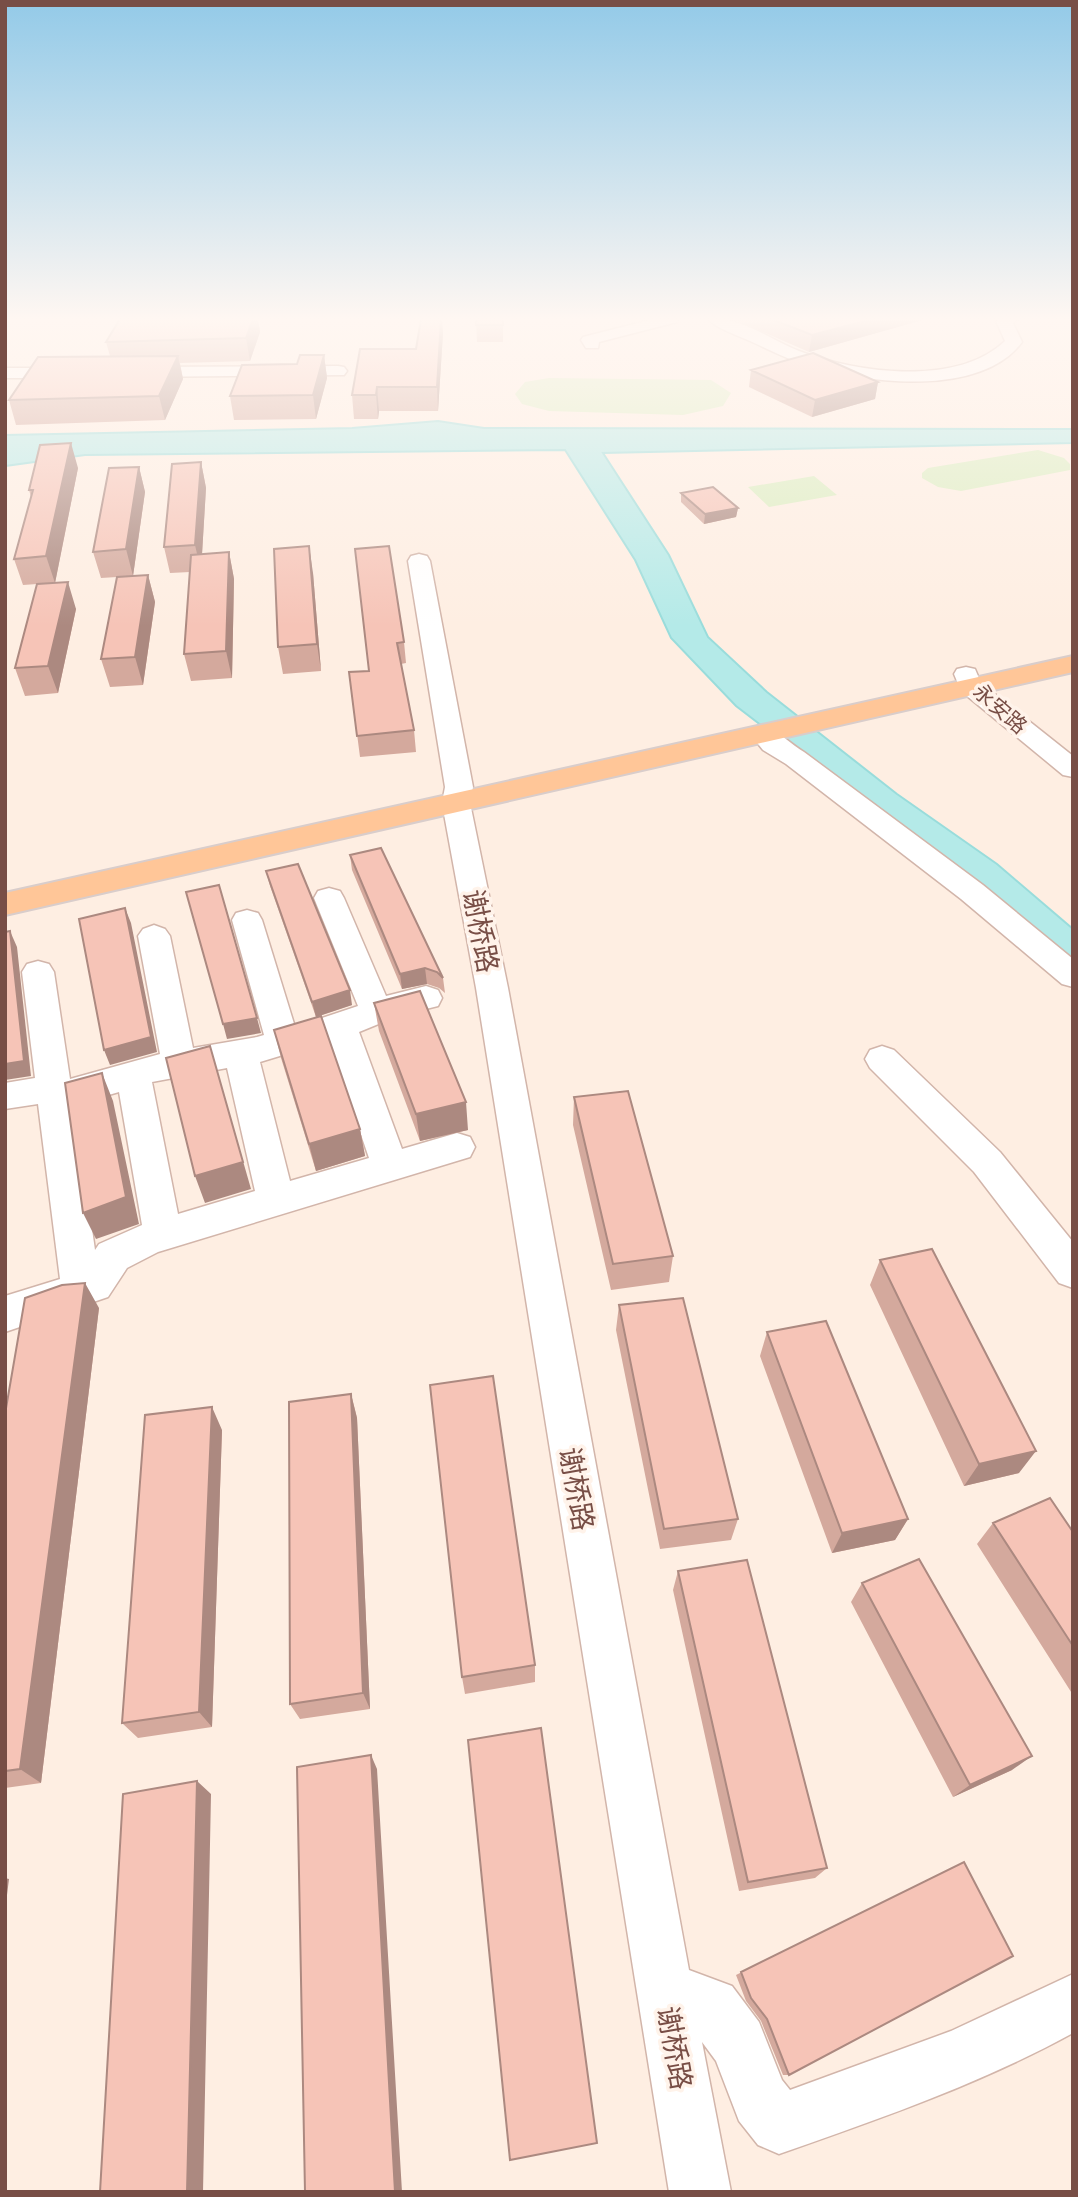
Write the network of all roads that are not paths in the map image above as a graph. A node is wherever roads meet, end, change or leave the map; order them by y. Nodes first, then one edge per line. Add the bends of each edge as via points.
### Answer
1 (419, 561) dead end
2 (1073, 650) edge
3 (1073, 664) edge
4 (976, 681) junction
5 (756, 728) junction
6 (1073, 745) edge
7 (1073, 769) edge
8 (458, 795) junction
9 (5, 887) edge
10 (329, 898) dead end
11 (5, 904) edge
12 (247, 920) dead end
13 (154, 936) dead end
14 (38, 972) dead end
15 (1073, 976) edge
16 (426, 998) edge
17 (377, 1012) junction
18 (340, 1026) junction
19 (282, 1042) junction
20 (241, 1053) junction
21 (882, 1059) dead end
22 (179, 1064) junction
23 (133, 1075) junction
24 (55, 1093) junction
25 (5, 1096) edge
26 (457, 1147) dead end
27 (390, 1167) junction
28 (276, 1200) junction
29 (163, 1234) junction
30 (1073, 1271) edge
31 (81, 1289) junction
32 (5, 1314) edge
33 (664, 1990) junction
34 (1073, 2003) edge
35 (701, 2192) edge

1 - 8 street, 谢桥路
2 - 4 main road
3 - 4 main road
4 - 5 main road
4 - 6 street, 永安路
4 - 7 street, 永安路
5 - 8 main road
5 - 15 street via 972,892
8 - 9 main road
8 - 11 main road
8 - 33 street, 谢桥路
10 - 17 street
12 - 19 street
13 - 22 street
14 - 24 street
16 - 17 street
17 - 18 street
18 - 19 street
18 - 27 street
19 - 20 street
20 - 22 street
20 - 28 street
21 - 30 street via 987,1163
22 - 23 street
23 - 24 street
23 - 29 street
24 - 25 street
24 - 31 street
26 - 27 street
27 - 28 street
28 - 29 street
29 - 31 street via 113,1256 94,1284
31 - 32 street
33 - 34 street via 712,2006 738,2043 760,2100 779,2124 1021,2031
33 - 35 street, 谢桥路

